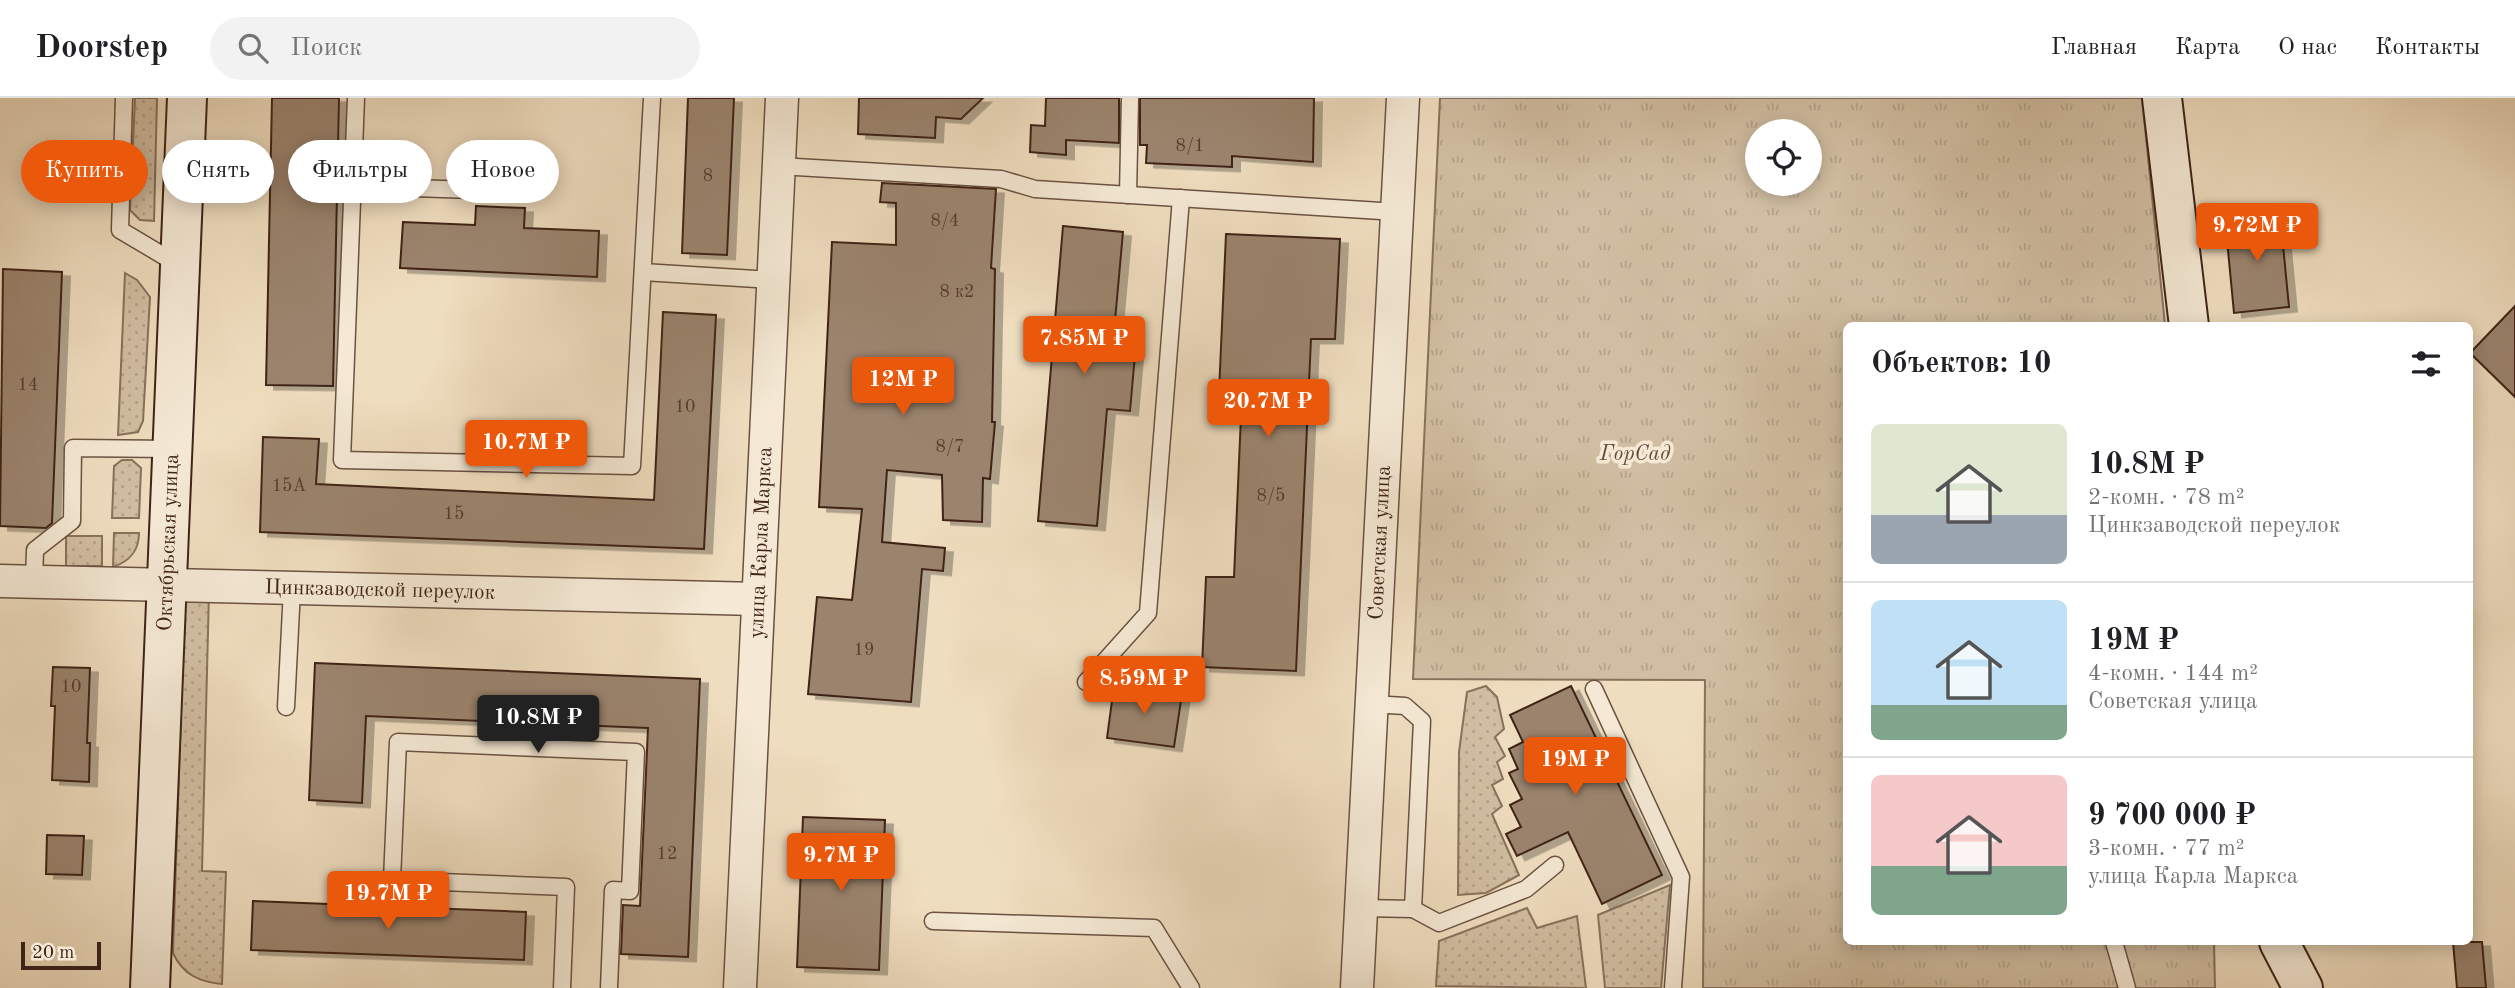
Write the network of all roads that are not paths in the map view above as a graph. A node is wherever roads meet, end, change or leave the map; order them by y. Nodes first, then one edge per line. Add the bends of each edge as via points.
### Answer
1 (124, 98) edge
2 (187, 98) edge
3 (356, 98) edge
4 (652, 98) edge
5 (782, 98) edge
6 (1130, 98) edge
7 (1403, 98) edge
8 (2162, 98) edge
9 (355, 140) edge
10 (779, 166) junction
11 (1128, 195) junction
12 (1181, 198) junction
13 (352, 203) edge
14 (1397, 212) junction
15 (180, 266) junction
16 (643, 272) junction
17 (773, 280) junction
18 (2189, 322) edge
19 (173, 449) junction
20 (0, 581) edge
21 (34, 581) junction
22 (167, 584) junction
23 (292, 589) junction
24 (758, 599) junction
25 (1086, 682) dead end
26 (1594, 689) dead end
27 (1372, 704) junction
28 (286, 707) dead end
29 (1555, 865) dead end
30 (1362, 908) junction
31 (1413, 909) junction
32 (933, 921) dead end
33 (2116, 945) edge
34 (2281, 945) edge
35 (150, 988) edge
36 (562, 988) edge
37 (609, 988) edge
38 (740, 988) edge
39 (1191, 988) edge
40 (1357, 988) edge
41 (1673, 988) edge
42 (2127, 988) edge
43 (2303, 988) edge

1 - 15 lane via 120,230
2 - 15 street, Октябрьская улица
3 - 9 lane
4 - 16 lane
5 - 10 street, улица Карла Маркса
6 - 11 lane
7 - 14 street, Советская улица
8 - 18 street
10 - 11 lane via 1001,178 1035,189
10 - 17 street, улица Карла Маркса
11 - 12 lane
12 - 14 lane
12 - 25 lane via 1148,613
13 - 16 lane via 342,460 632,466
14 - 27 street, Советская улица
15 - 19 street, Октябрьская улица
16 - 17 lane
17 - 24 street, улица Карла Маркса
19 - 21 lane via 73,449 72,521 35,550
19 - 22 street, Октябрьская улица
20 - 21 street, Цинкзаводской переулок
21 - 22 street, Цинкзаводской переулок
22 - 23 street, Цинкзаводской переулок
22 - 35 street, Октябрьская улица
23 - 24 street, Цинкзаводской переулок
23 - 28 lane
24 - 38 street, улица Карла Маркса
26 - 41 lane via 1681,877
27 - 30 street, Советская улица
27 - 31 lane via 1405,706 1422,721
29 - 31 lane via 1526,889 1438,923
30 - 31 lane
30 - 40 street, Советская улица
32 - 39 lane via 1154,929
33 - 42 lane
34 - 43 street
36 - 37 lane via 566,887 392,880 398,742 636,752 630,891 613,890

